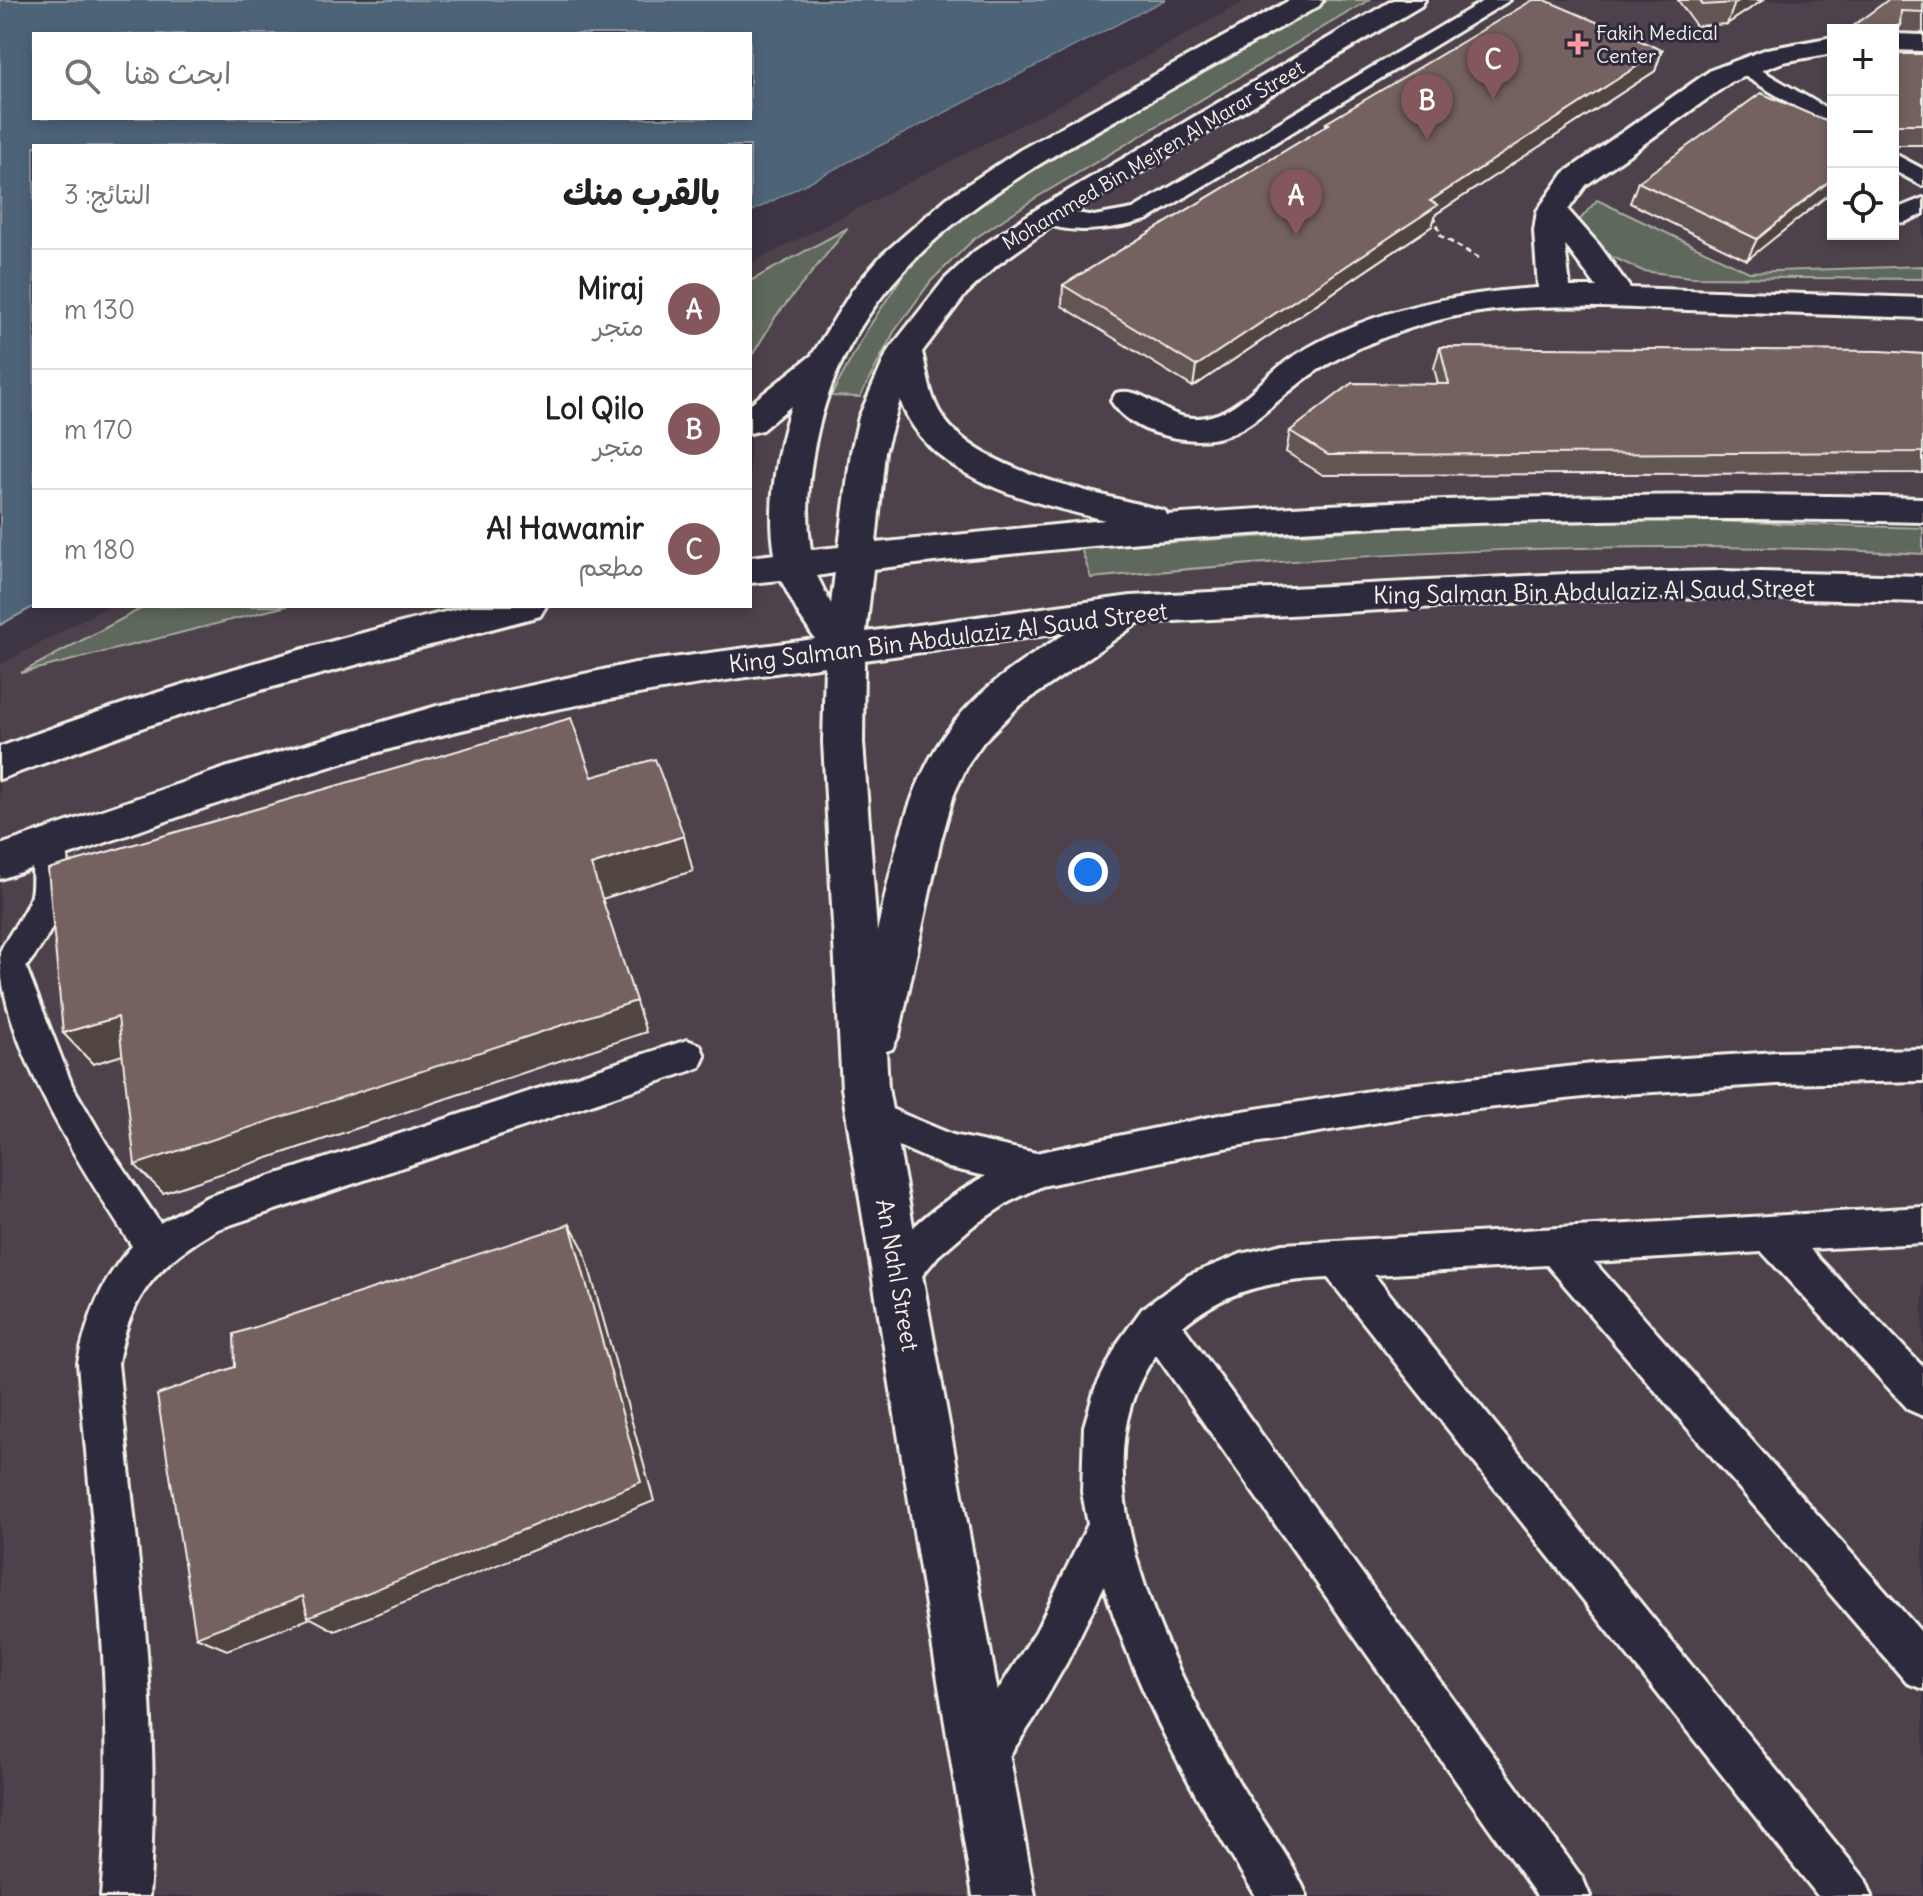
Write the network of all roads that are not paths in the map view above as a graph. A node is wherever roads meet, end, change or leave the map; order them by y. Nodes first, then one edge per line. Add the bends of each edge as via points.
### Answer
1 (1310, 0) edge
2 (1412, 0) edge
3 (1500, 0) edge
4 (1899, 42) edge
5 (1923, 43) edge
6 (1827, 46) edge
7 (1744, 66) junction
8 (1827, 118) edge
9 (1899, 164) edge
10 (1923, 179) edge
11 (1923, 205) edge
12 (1552, 211) junction
13 (1048, 215) junction
14 (1899, 216) edge
15 (1556, 296) junction
16 (1620, 297) junction
17 (1923, 308) edge
18 (905, 351) junction
19 (824, 361) junction
20 (1128, 401) dead end
21 (752, 420) edge
22 (1923, 510) edge
23 (1181, 528) junction
24 (854, 560) junction
25 (793, 566) junction
26 (752, 570) edge
27 (1923, 589) edge
28 (463, 608) edge
29 (518, 608) edge
30 (1131, 610) junction
31 (410, 633) junction
32 (845, 648) junction
33 (0, 763) edge
34 (48, 844) junction
35 (0, 862) edge
36 (4, 964) edge
37 (687, 1056) dead end
38 (1923, 1065) edge
39 (868, 1102) junction
40 (1036, 1170) junction
41 (1923, 1225) edge
42 (1769, 1233) junction
43 (1555, 1246) junction
44 (155, 1248) junction
45 (1337, 1259) junction
46 (898, 1275) junction
47 (1156, 1322) junction
48 (1923, 1396) edge
49 (1108, 1526) junction
50 (1923, 1667) edge
51 (981, 1758) junction
52 (125, 1896) edge
53 (1004, 1896) edge
54 (1283, 1896) edge
55 (1566, 1896) edge
56 (1848, 1896) edge

1 - 19 street via 1021,162 946,211 882,271
2 - 13 street, Mohammed Bin Mejren Al Marar Street
3 - 13 lane via 1141,214 1096,224
4 - 5 street
6 - 7 street
7 - 8 lane
7 - 12 street via 1699,90 1590,166
9 - 10 lane
11 - 14 lane
12 - 15 street via 1548,252
12 - 16 street
13 - 18 street, Mohammed Bin Mejren Al Marar Street via 955,287
15 - 16 street
15 - 20 street via 1487,301 1364,334 1290,374 1225,424 1170,426 1138,412
16 - 17 street
18 - 23 street via 926,420 966,457 1018,482
18 - 24 street, Mohammed Bin Mejren Al Marar Street via 870,440
19 - 21 street
19 - 25 street via 803,416 795,456 788,520
22 - 23 street via 1554,507
23 - 24 street via 1006,541
24 - 25 street
24 - 32 street, Mohammed Bin Mejren Al Marar Street
25 - 26 street
25 - 32 street via 804,595
27 - 30 street, King Salman Bin Abdulaziz Al Saud Street via 1566,587
28 - 31 street
29 - 31 street
30 - 32 street, King Salman Bin Abdulaziz Al Saud Street
30 - 39 street via 988,710 941,773 926,809
31 - 33 street via 193,696
32 - 34 street, King Salman Bin Abdulaziz Al Saud Street via 635,678 437,721
32 - 39 street, An Nahl Street via 843,742
34 - 35 street, King Salman Bin Abdulaziz Al Saud Street
34 - 36 lane via 53,868 39,922
36 - 44 lane via 59,1096
37 - 44 lane via 207,1215
38 - 40 lane via 1592,1080 1423,1099 1224,1131
39 - 40 lane via 949,1151
39 - 46 street, An Nahl Street
40 - 46 lane via 960,1214
41 - 42 lane
42 - 43 lane
42 - 48 lane
43 - 45 lane
43 - 50 lane
44 - 52 lane via 117,1295 103,1328 98,1363 130,1721
45 - 47 lane via 1244,1269 1210,1282
45 - 56 lane
46 - 51 street, An Nahl Street
47 - 49 lane via 1127,1362 1111,1398 1102,1438
47 - 55 lane
49 - 51 lane via 1056,1643
49 - 54 lane via 1129,1595 1190,1738
51 - 53 street, An Nahl Street

